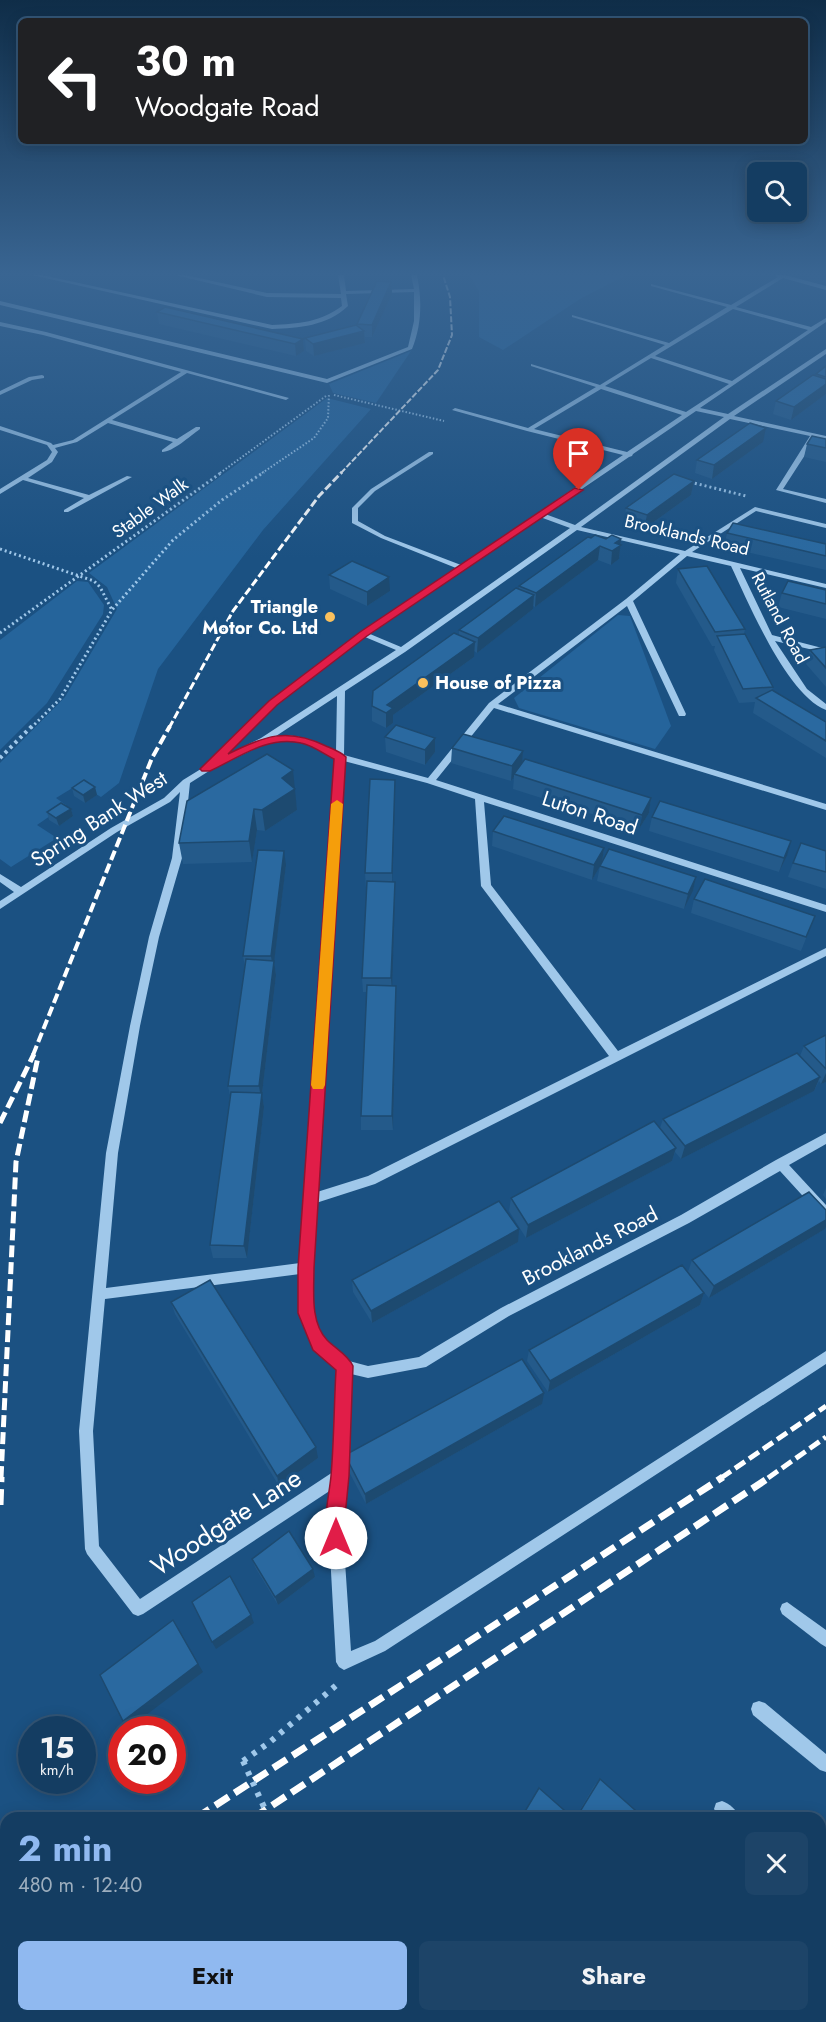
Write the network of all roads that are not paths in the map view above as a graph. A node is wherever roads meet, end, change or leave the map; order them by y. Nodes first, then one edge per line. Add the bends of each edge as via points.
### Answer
1 (183, 369) edge
2 (278, 369) edge
3 (356, 369) edge
4 (547, 369) edge
5 (629, 369) edge
6 (691, 369) edge
7 (753, 369) edge
8 (799, 369) edge
9 (24, 370) dead end
10 (185, 372) junction
11 (42, 377) dead end
12 (20, 382) junction
13 (733, 383) junction
14 (602, 387) junction
15 (0, 393) edge
16 (286, 398) dead end
17 (695, 409) junction
18 (455, 410) dead end
19 (688, 414) junction
20 (728, 417) junction
21 (108, 421) junction
22 (0, 428) edge
23 (198, 428) dead end
24 (529, 430) junction
25 (814, 436) junction
26 (826, 438) edge
27 (179, 441) junction
28 (52, 447) junction
29 (164, 451) dead end
30 (431, 453) dead end
31 (630, 455) junction
32 (129, 477) dead end
33 (22, 478) junction
34 (0, 492) edge
35 (87, 497) junction
36 (826, 501) edge
37 (66, 511) dead end
38 (541, 515) junction
39 (826, 526) edge
40 (574, 527) junction
41 (686, 553) junction
42 (735, 566) junction
43 (462, 568) junction
44 (826, 586) edge
45 (629, 601) junction
46 (364, 634) junction
47 (769, 637) junction
48 (402, 650) junction
49 (826, 651) edge
50 (341, 690) junction
51 (492, 705) junction
52 (826, 708) edge
53 (682, 714) dead end
54 (264, 740) junction
55 (340, 757) junction
56 (206, 769) junction
57 (430, 781) junction
58 (186, 782) junction
59 (479, 796) junction
60 (826, 807) edge
61 (0, 877) edge
62 (21, 892) junction
63 (0, 908) edge
64 (826, 909) edge
65 (826, 952) edge
66 (616, 1056) junction
67 (826, 1138) edge
68 (780, 1163) junction
69 (312, 1200) junction
70 (826, 1213) edge
71 (306, 1268) junction
72 (100, 1294) junction
73 (826, 1357) edge
74 (345, 1366) junction
75 (340, 1476) junction
76 (787, 1609) dead end
77 (826, 1639) edge
78 (759, 1709) dead end
79 (826, 1764) edge

1 - 10 street
2 - 3 street via 327,381
4 - 14 street
5 - 14 street
6 - 13 street
7 - 13 street, Spring Bank West
8 - 20 street, Spring Bank West
9 - 12 street via 26,375
10 - 16 street
10 - 21 street
11 - 12 street
12 - 15 street
13 - 17 street, Spring Bank West
14 - 19 street
14 - 24 street
17 - 19 street, Spring Bank West
17 - 20 street
18 - 24 street
19 - 31 street, Spring Bank West
20 - 25 street
20 - 40 street, Spring Bank West
21 - 27 street
21 - 28 street via 75,441
22 - 28 street
23 - 27 street
24 - 31 street
25 - 26 street
25 - 36 street via 779,490
27 - 29 street
28 - 33 street via 55,452 50,461
30 - 43 street via 373,490 354,508 354,522
31 - 38 street, Spring Bank West
32 - 35 street via 106,492
33 - 34 street
33 - 35 street
35 - 37 street
38 - 40 street, Brooklands Road
38 - 43 street, Spring Bank West
39 - 41 street via 755,509
40 - 41 street, Brooklands Road
40 - 48 street, Spring Bank West
41 - 42 street, Brooklands Road
41 - 45 street
42 - 44 street, Brooklands Road
42 - 47 street, Rutland Road
43 - 46 street, Spring Bank West
45 - 51 street
45 - 53 street
46 - 48 street
46 - 56 street, Spring Bank West via 273,703
47 - 49 street
47 - 52 street, Rutland Road via 804,692
48 - 50 street, Spring Bank West
50 - 54 street, Spring Bank West
50 - 55 street
51 - 57 street
51 - 60 street
54 - 55 street, Luton Road via 306,740
54 - 56 street, Spring Bank West
55 - 57 street, Luton Road
55 - 69 street
56 - 58 street, Spring Bank West
57 - 59 street, Luton Road
58 - 62 street, Spring Bank West via 167,800
58 - 72 street via 177,858 154,937 112,1153
59 - 64 street, Luton Road
59 - 66 street via 486,886
61 - 62 street
62 - 63 street, Spring Bank West
65 - 66 street
66 - 69 street via 371,1180
67 - 68 street, Brooklands Road
68 - 70 street
68 - 74 street, Brooklands Road via 685,1218 505,1312 421,1363 368,1372
69 - 71 street
71 - 72 street
71 - 74 street via 306,1313 319,1344
72 - 75 street, Woodgate Lane via 86,1431 92,1549 138,1609
73 - 75 street, Woodgate Lane via 380,1646 344,1662 335,1517
74 - 75 street, Woodgate Lane
76 - 77 street
78 - 79 street

